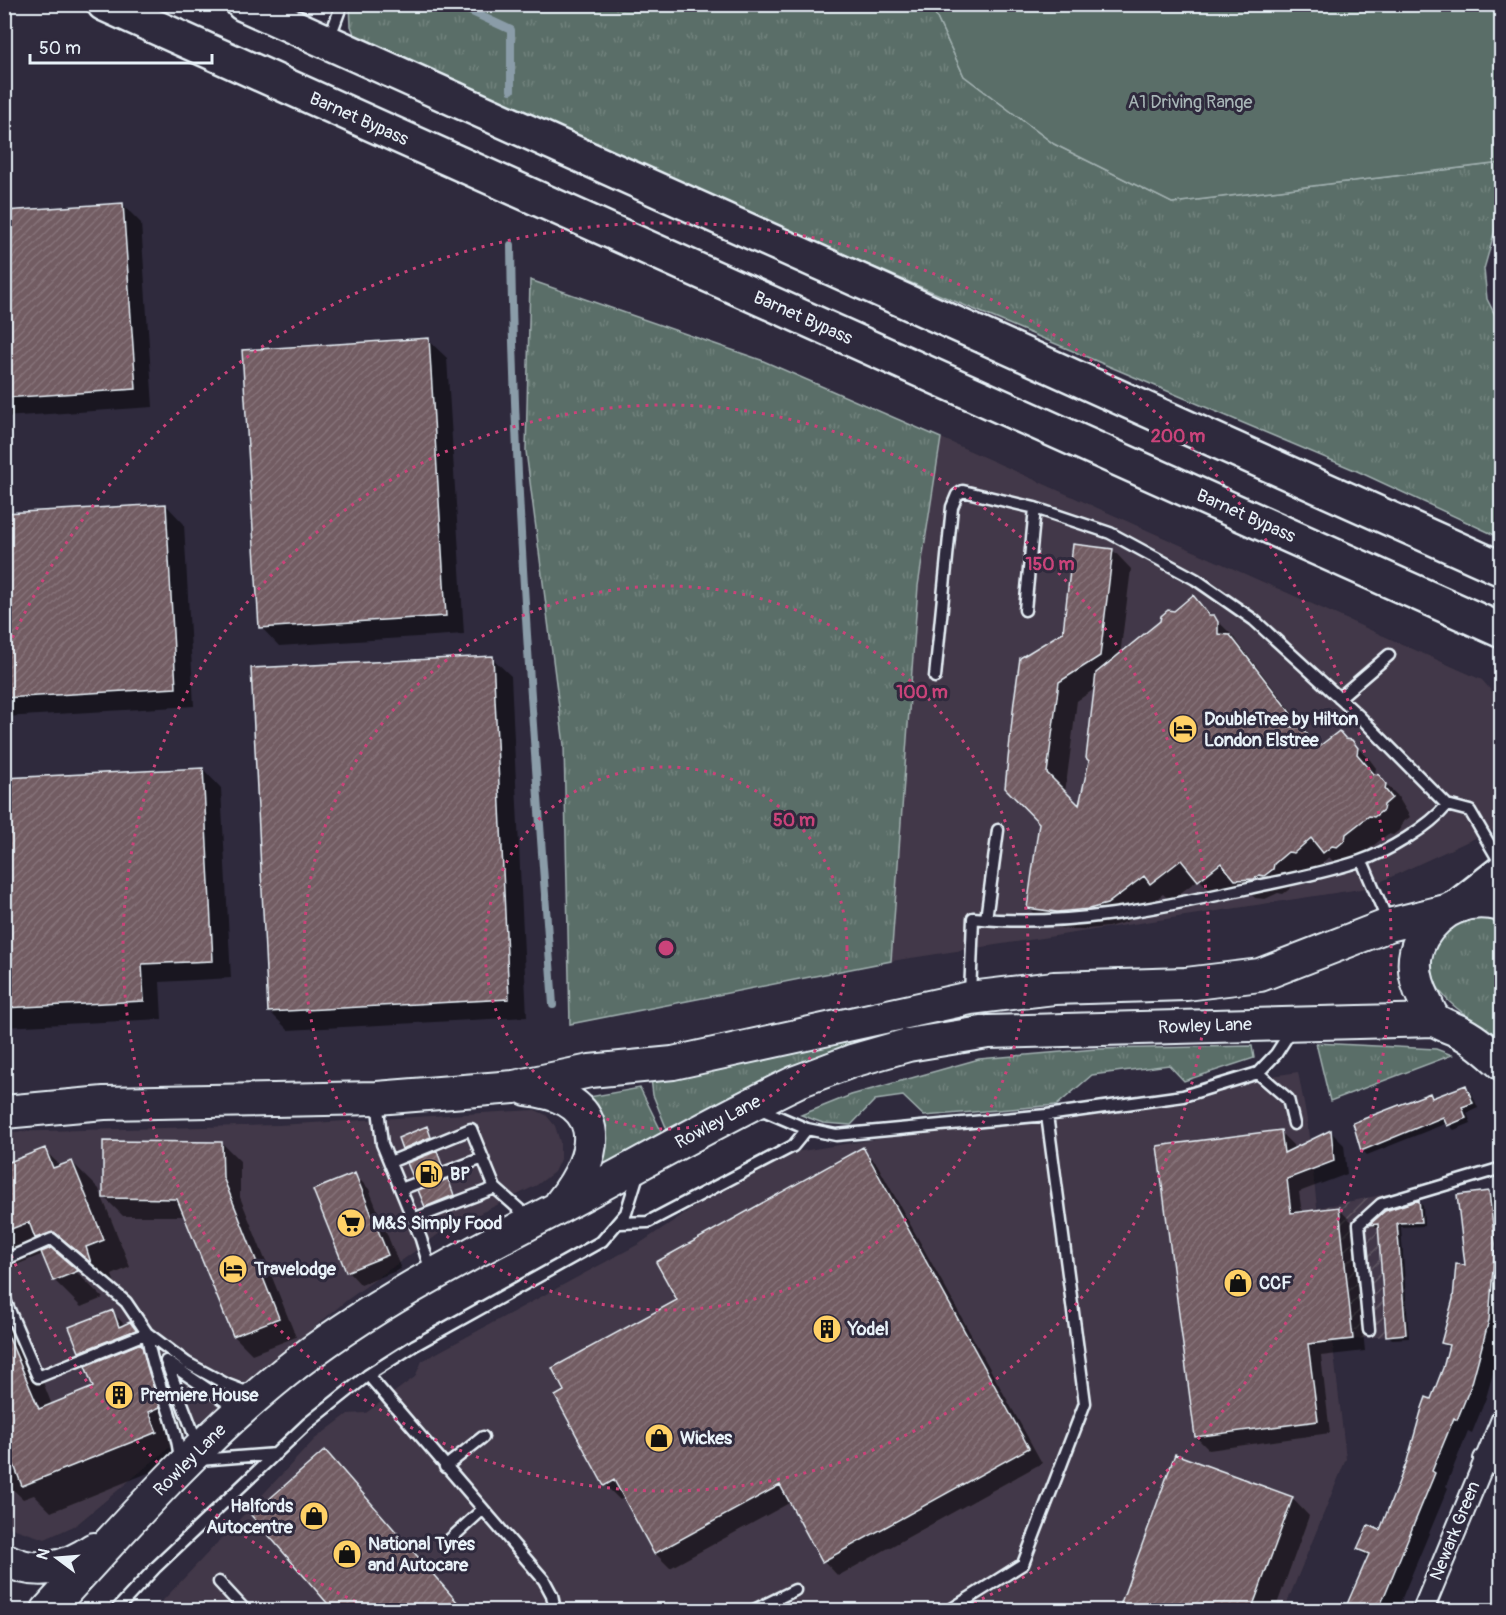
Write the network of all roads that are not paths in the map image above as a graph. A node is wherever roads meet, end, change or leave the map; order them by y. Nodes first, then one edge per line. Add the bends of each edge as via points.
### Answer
1 (104, 4) edge
2 (243, 4) edge
3 (342, 4) edge
4 (328, 42) junction
5 (1035, 508) junction
6 (1502, 569) edge
7 (1025, 610) dead end
8 (1502, 631) edge
9 (1389, 655) dead end
10 (935, 677) dead end
11 (1339, 698) junction
12 (1447, 805) junction
13 (998, 830) dead end
14 (1362, 861) junction
15 (1502, 866) edge
16 (1502, 872) edge
17 (1502, 905) edge
18 (1453, 908) junction
19 (986, 919) junction
20 (1389, 925) junction
21 (970, 998) junction
22 (1435, 1020) junction
23 (1295, 1024) junction
24 (1502, 1064) edge
25 (1258, 1073) junction
26 (514, 1087) junction
27 (377, 1098) junction
28 (750, 1105) junction
29 (4, 1112) edge
30 (1047, 1114) junction
31 (1294, 1124) dead end
32 (807, 1129) junction
33 (483, 1158) junction
34 (390, 1162) junction
35 (642, 1162) junction
36 (1502, 1168) edge
37 (495, 1188) junction
38 (401, 1189) junction
39 (544, 1214) junction
40 (413, 1219) junction
41 (620, 1223) junction
42 (4, 1260) edge
43 (432, 1275) junction
44 (4, 1298) edge
45 (1369, 1330) dead end
46 (147, 1333) junction
47 (368, 1376) junction
48 (248, 1403) junction
49 (1502, 1419) edge
50 (483, 1437) dead end
51 (276, 1454) junction
52 (189, 1459) junction
53 (1493, 1463) edge
54 (445, 1467) junction
55 (482, 1510) junction
56 (117, 1534) junction
57 (445, 1544) dead end
58 (4, 1559) edge
59 (219, 1582) dead end
60 (795, 1590) dead end
61 (128, 1606) edge
62 (48, 1611) edge
63 (116, 1611) edge
64 (245, 1611) edge
65 (555, 1611) edge
66 (754, 1611) edge
67 (950, 1611) edge
68 (1422, 1611) edge

1 - 8 highway, Barnet Bypass
2 - 4 highway
3 - 4 lane
4 - 6 highway
5 - 7 lane
5 - 10 lane via 963,491 957,495 952,507
5 - 11 lane via 1110,533 1195,579 1254,620
9 - 11 lane
11 - 12 lane
12 - 14 lane via 1420,830
12 - 15 lane via 1470,811
13 - 19 lane
14 - 19 lane via 1182,903 1093,918
14 - 20 lane
16 - 18 highway
17 - 18 main road via 1482,901
18 - 20 main road
18 - 22 main road via 1423,932 1415,953 1417,985
19 - 21 lane via 973,918
20 - 21 main road via 1260,975 1186,984 1054,988
21 - 26 main road via 673,1063 590,1071
22 - 23 main road, Rowley Lane
22 - 24 main road via 1483,1046
23 - 25 lane
23 - 28 main road, Rowley Lane via 988,1032 944,1038 852,1061
25 - 30 lane via 1183,1096
25 - 31 lane via 1288,1099
26 - 27 main road
26 - 39 main road via 553,1092 571,1101 585,1117 591,1139 586,1164 576,1184
27 - 29 main road via 105,1103
27 - 34 lane via 382,1144
28 - 32 lane
28 - 35 main road, Rowley Lane
30 - 32 lane via 836,1135
30 - 67 lane via 1085,1403 1023,1564
32 - 41 lane via 793,1146 648,1222
33 - 34 lane via 471,1129
33 - 37 lane
33 - 38 lane
34 - 38 lane
35 - 39 main road, Rowley Lane
35 - 41 lane
36 - 45 lane via 1381,1204 1359,1224
37 - 39 lane
37 - 40 lane
38 - 40 lane
39 - 43 main road, Rowley Lane
40 - 43 lane
41 - 47 lane via 602,1241 415,1345
42 - 46 lane via 52,1239 126,1302
43 - 48 main road, Rowley Lane via 331,1338
44 - 46 lane via 38,1377
46 - 48 lane via 187,1363 228,1385
46 - 52 lane via 150,1357
47 - 51 lane
47 - 54 lane
48 - 52 main road, Rowley Lane
48 - 52 lane via 166,1361
49 - 53 street, Newark Green
50 - 54 lane
51 - 52 lane
51 - 61 lane
52 - 56 main road, Rowley Lane
53 - 68 street, Newark Green
54 - 55 lane
55 - 57 lane
55 - 65 lane via 544,1580
56 - 58 main road via 81,1558 56,1568 27,1567
56 - 62 main road
59 - 64 lane
60 - 66 lane
61 - 63 lane

